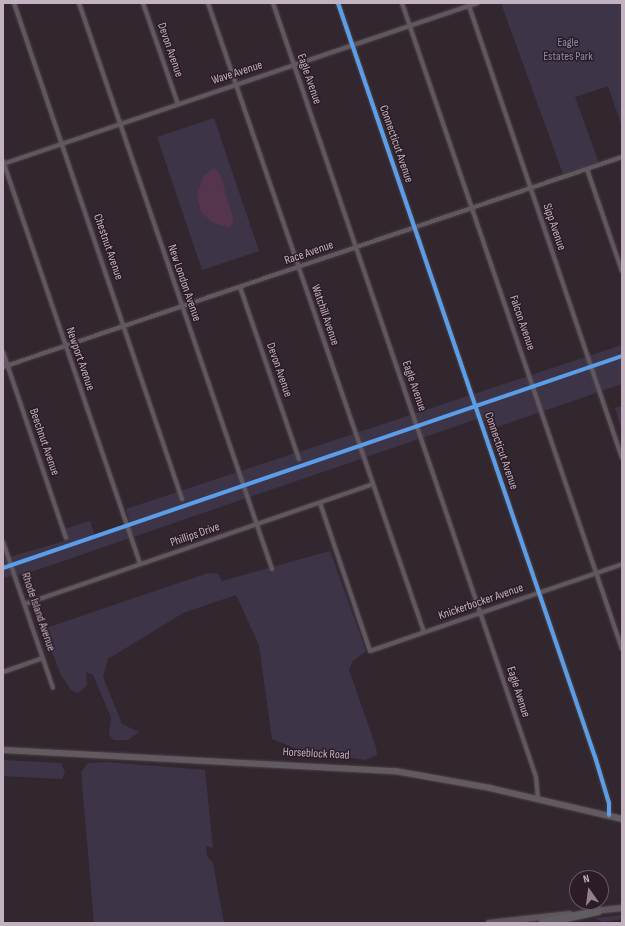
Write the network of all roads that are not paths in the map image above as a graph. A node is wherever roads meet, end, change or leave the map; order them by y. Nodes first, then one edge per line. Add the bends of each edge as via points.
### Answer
1 (14, 3) edge
2 (79, 3) edge
3 (143, 3) edge
4 (208, 3) edge
5 (273, 3) edge
6 (338, 3) edge
7 (402, 3) edge
8 (477, 3) edge
9 (468, 4) edge
10 (410, 26) junction
11 (352, 46) junction
12 (294, 66) junction
13 (236, 84) junction
14 (178, 104) junction
15 (120, 124) junction
16 (62, 145) junction
17 (622, 157) edge
18 (3, 163) edge
19 (587, 168) junction
20 (531, 188) junction
21 (472, 208) junction
22 (413, 228) junction
23 (356, 247) junction
24 (298, 267) junction
25 (622, 271) edge
26 (240, 287) junction
27 (182, 306) junction
28 (124, 326) junction
29 (65, 345) junction
30 (3, 352) edge
31 (5, 366) edge
32 (622, 458) edge
33 (299, 459) dead end
34 (371, 485) junction
35 (182, 499) dead end
36 (320, 503) junction
37 (256, 524) junction
38 (66, 538) dead end
39 (3, 542) edge
40 (140, 564) junction
41 (622, 564) edge
42 (272, 569) dead end
43 (596, 572) junction
44 (538, 592) junction
45 (25, 604) junction
46 (481, 612) junction
47 (424, 632) junction
48 (622, 650) edge
49 (43, 658) junction
50 (3, 672) edge
51 (53, 688) dead end
52 (3, 750) edge
53 (538, 798) junction
54 (609, 815) junction
55 (622, 818) edge
56 (622, 908) edge
57 (598, 911) junction
58 (489, 923) edge
59 (543, 923) edge

1 - 16 street, Chestnut Avenue
2 - 15 street, New London Avenue
3 - 14 street, Devon Avenue
4 - 13 street, Watchill Avenue
5 - 12 street, Eagle Avenue
6 - 11 street, Connecticut Avenue
7 - 10 street, Falcon Avenue
8 - 9 street, Wave Avenue
9 - 10 street, Wave Avenue
9 - 20 street, Sipp Avenue
10 - 11 street, Wave Avenue
10 - 21 street, Falcon Avenue
11 - 12 street, Wave Avenue
11 - 22 street, Connecticut Avenue
12 - 13 street, Wave Avenue
12 - 23 street, Eagle Avenue
13 - 14 street, Wave Avenue
13 - 24 street, Watchill Avenue
14 - 15 street, Wave Avenue
15 - 16 street, Wave Avenue
15 - 27 street, New London Avenue
16 - 18 street, Wave Avenue
16 - 28 street, Chestnut Avenue
17 - 19 street, Race Avenue
18 - 29 street, Newport Avenue
19 - 20 street, Race Avenue
19 - 25 street
20 - 21 street, Race Avenue
20 - 32 street, Sipp Avenue
21 - 22 street, Race Avenue
21 - 43 street, Falcon Avenue
22 - 23 street, Race Avenue
22 - 44 street, Connecticut Avenue
23 - 24 street, Race Avenue
23 - 46 street, Eagle Avenue
24 - 26 street, Race Avenue
24 - 34 street, Watchill Avenue
26 - 27 street, Race Avenue
26 - 33 street, Devon Avenue
27 - 28 street, Race Avenue
27 - 37 street, New London Avenue
28 - 29 street, Race Avenue
28 - 35 street, Chestnut Avenue
29 - 31 street, Race Avenue
29 - 40 street, Newport Avenue
30 - 31 street, Beechnut Avenue
31 - 38 street, Beechnut Avenue
34 - 36 street, Phillips Drive
34 - 47 street, Watchill Avenue
36 - 37 street, Phillips Drive
36 - 47 street, Knickerbocker Avenue via 370,650
37 - 40 street, Phillips Drive
37 - 42 street, New London Avenue
39 - 45 street, Rhode Island Avenue
40 - 45 street, Phillips Drive
41 - 43 street, Knickerbocker Avenue
43 - 44 street, Knickerbocker Avenue
43 - 48 street, Falcon Avenue
44 - 46 street, Knickerbocker Avenue
44 - 54 street, Connecticut Avenue via 596,760 609,803
45 - 49 street, Rhode Island Avenue
46 - 47 street, Knickerbocker Avenue
46 - 53 street, Eagle Avenue via 536,777
49 - 50 street
49 - 51 street, Rhode Island Avenue
52 - 53 main road, Horseblock Road via 377,769
53 - 54 main road, Horseblock Road
54 - 55 main road, Horseblock Road
56 - 57 main road
57 - 58 main road
57 - 59 highway

